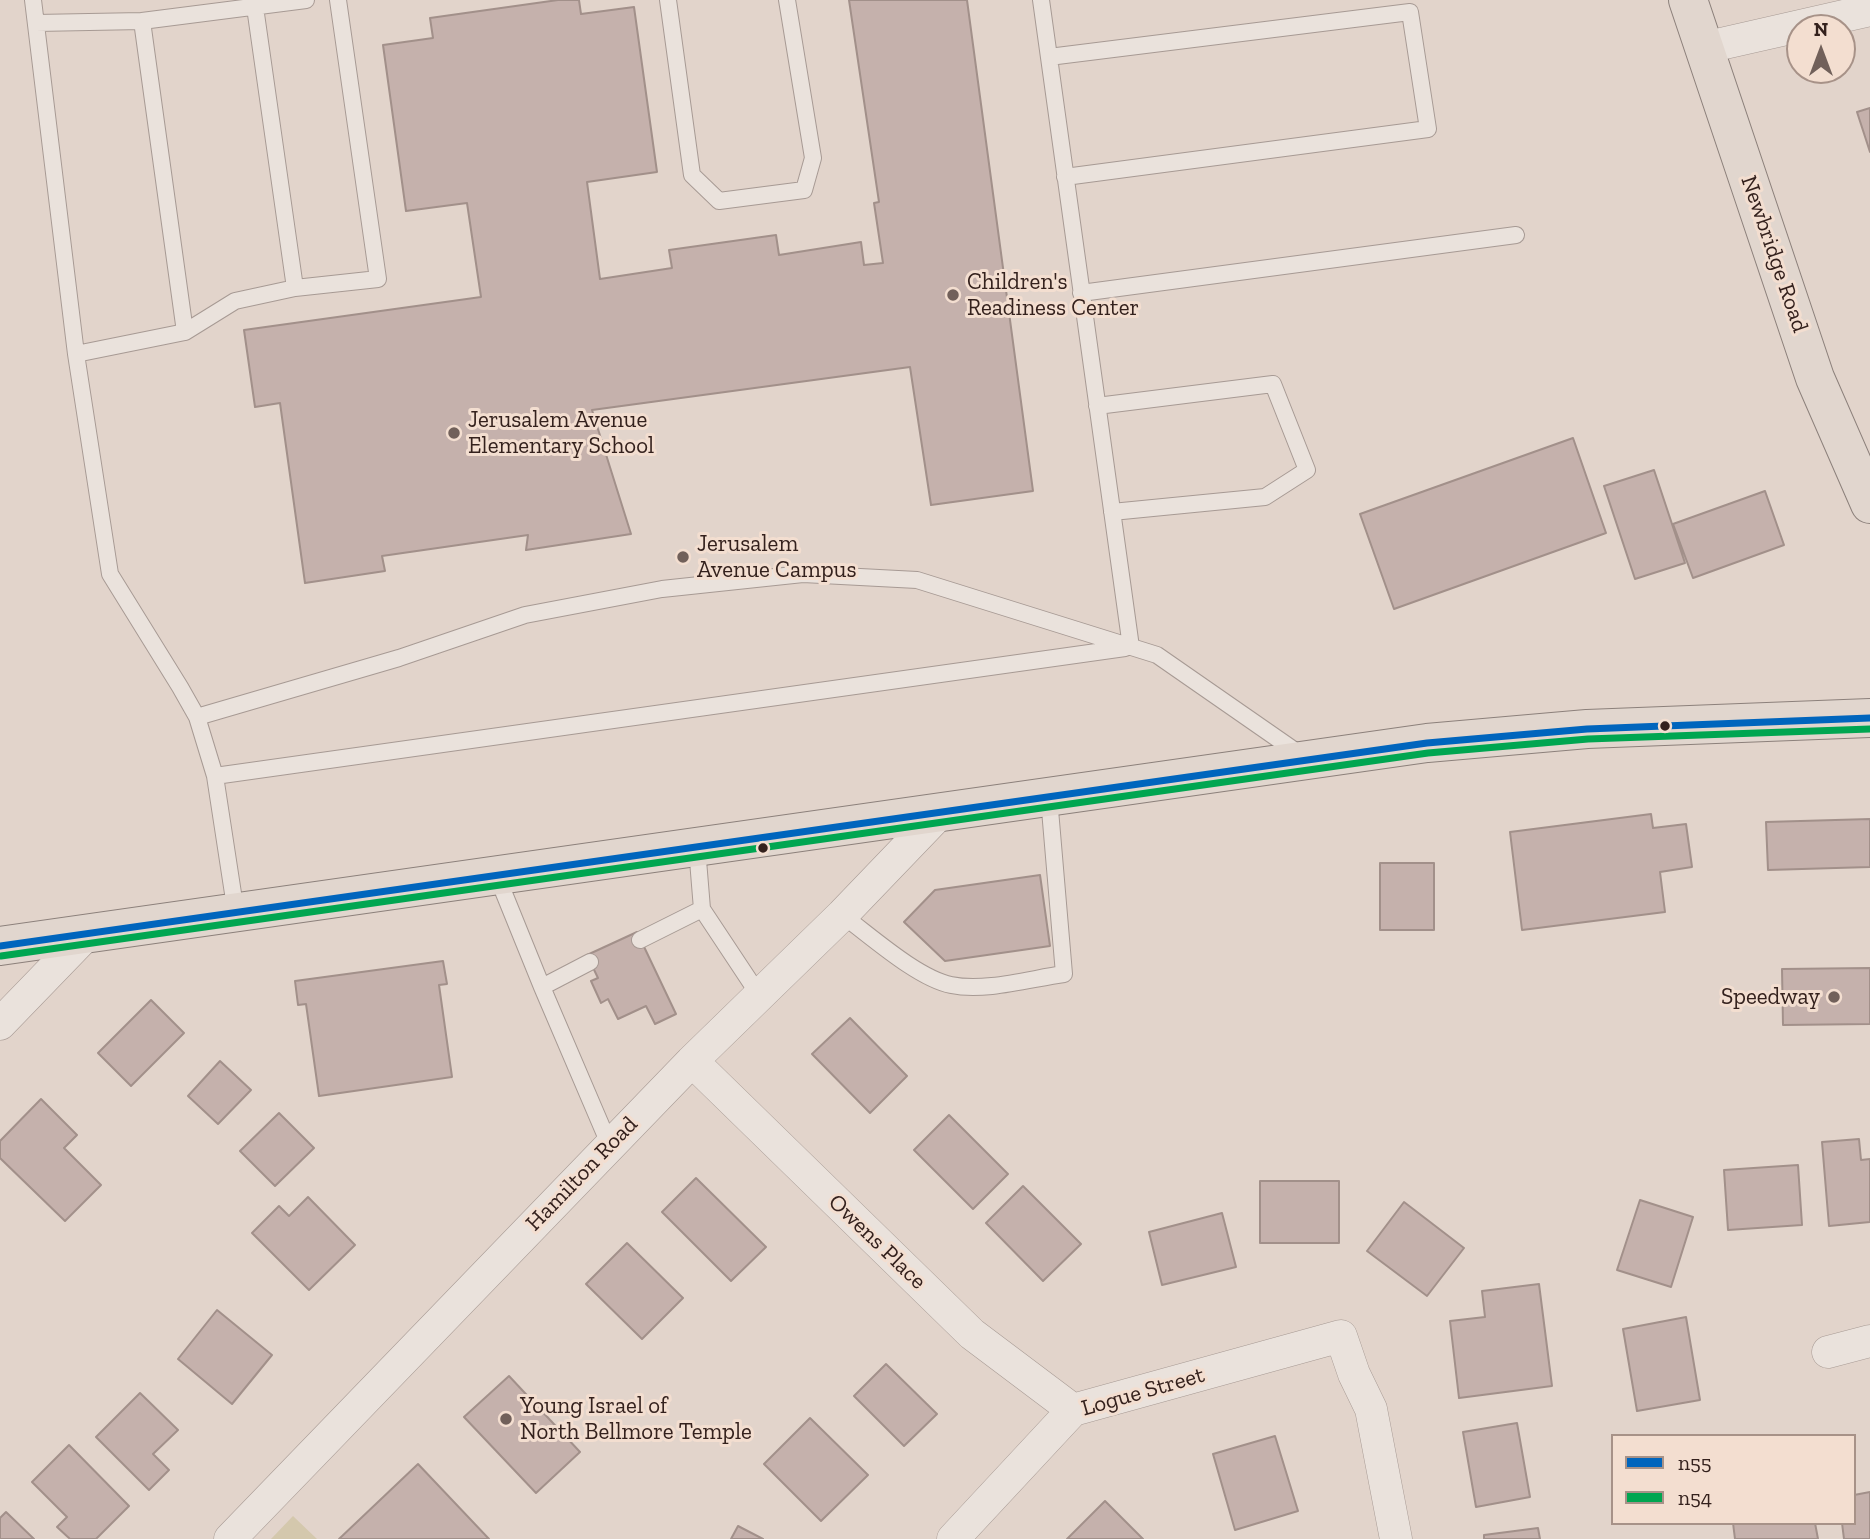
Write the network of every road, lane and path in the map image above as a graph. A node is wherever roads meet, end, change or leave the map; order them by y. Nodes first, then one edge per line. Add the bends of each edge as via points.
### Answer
1 (33, 0) edge
2 (306, 0) edge
3 (338, 0) edge
4 (668, 0) edge
5 (787, 0) edge
6 (1041, 0) edge
7 (1688, 0) edge
8 (255, 7) junction
9 (1870, 10) edge
10 (142, 21) junction
11 (36, 23) junction
12 (1703, 48) junction
13 (1049, 57) junction
14 (1065, 177) junction
15 (1516, 235) dead end
16 (295, 288) junction
17 (1081, 293) junction
18 (185, 332) junction
19 (76, 354) junction
20 (1097, 406) junction
21 (1870, 504) edge
22 (1112, 512) junction
23 (1131, 647) junction
24 (197, 717) junction
25 (1870, 718) edge
26 (1308, 760) junction
27 (215, 776) junction
28 (1049, 798) junction
29 (939, 814) junction
30 (696, 848) junction
31 (497, 876) junction
32 (702, 909) junction
33 (236, 913) junction
34 (842, 915) junction
35 (87, 934) junction
36 (640, 940) dead end
37 (0, 946) edge
38 (590, 962) dead end
39 (542, 987) junction
40 (759, 995) junction
41 (0, 1024) edge
42 (692, 1061) junction
43 (610, 1146) junction
44 (1870, 1341) edge
45 (1828, 1352) dead end
46 (1073, 1410) junction
47 (230, 1539) edge
48 (953, 1539) edge
49 (1396, 1539) edge

1 - 11 lane
2 - 8 lane
3 - 16 lane via 378,279
4 - 5 lane via 692,175 719,201 804,190 813,158
6 - 13 lane
7 - 12 main road, Newbridge Road
8 - 10 lane
8 - 16 lane
9 - 12 street
10 - 11 lane
10 - 18 lane
11 - 19 lane
12 - 21 main road, Newbridge Road via 1815,378
13 - 14 lane
13 - 14 lane via 1410,12 1428,129
14 - 17 lane
15 - 17 lane
16 - 18 lane via 235,301
17 - 20 lane
18 - 19 lane
19 - 24 lane via 110,574
20 - 22 lane
20 - 22 lane via 1273,384 1307,470 1265,497
22 - 23 lane
23 - 24 lane via 916,580 803,574 662,589 525,615 399,658
23 - 26 lane via 1157,655
23 - 27 lane
24 - 27 lane
25 - 26 main road via 1587,729 1427,743
26 - 28 main road
27 - 33 lane
28 - 29 main road
28 - 34 lane via 1064,974 982,986 951,985 922,974
29 - 30 main road
29 - 34 street, Hamilton Road
30 - 31 main road
30 - 32 lane
31 - 33 main road
31 - 39 lane
32 - 36 lane
32 - 40 lane
33 - 35 main road
34 - 40 street, Hamilton Road
35 - 37 main road
35 - 41 street
38 - 39 lane
39 - 43 lane
40 - 42 street, Hamilton Road
42 - 43 street, Hamilton Road
42 - 46 street, Owens Place via 971,1334
43 - 47 street, Hamilton Road
44 - 45 street
46 - 48 street, Logue Street
46 - 49 street, Logue Street via 1340,1336 1371,1409

